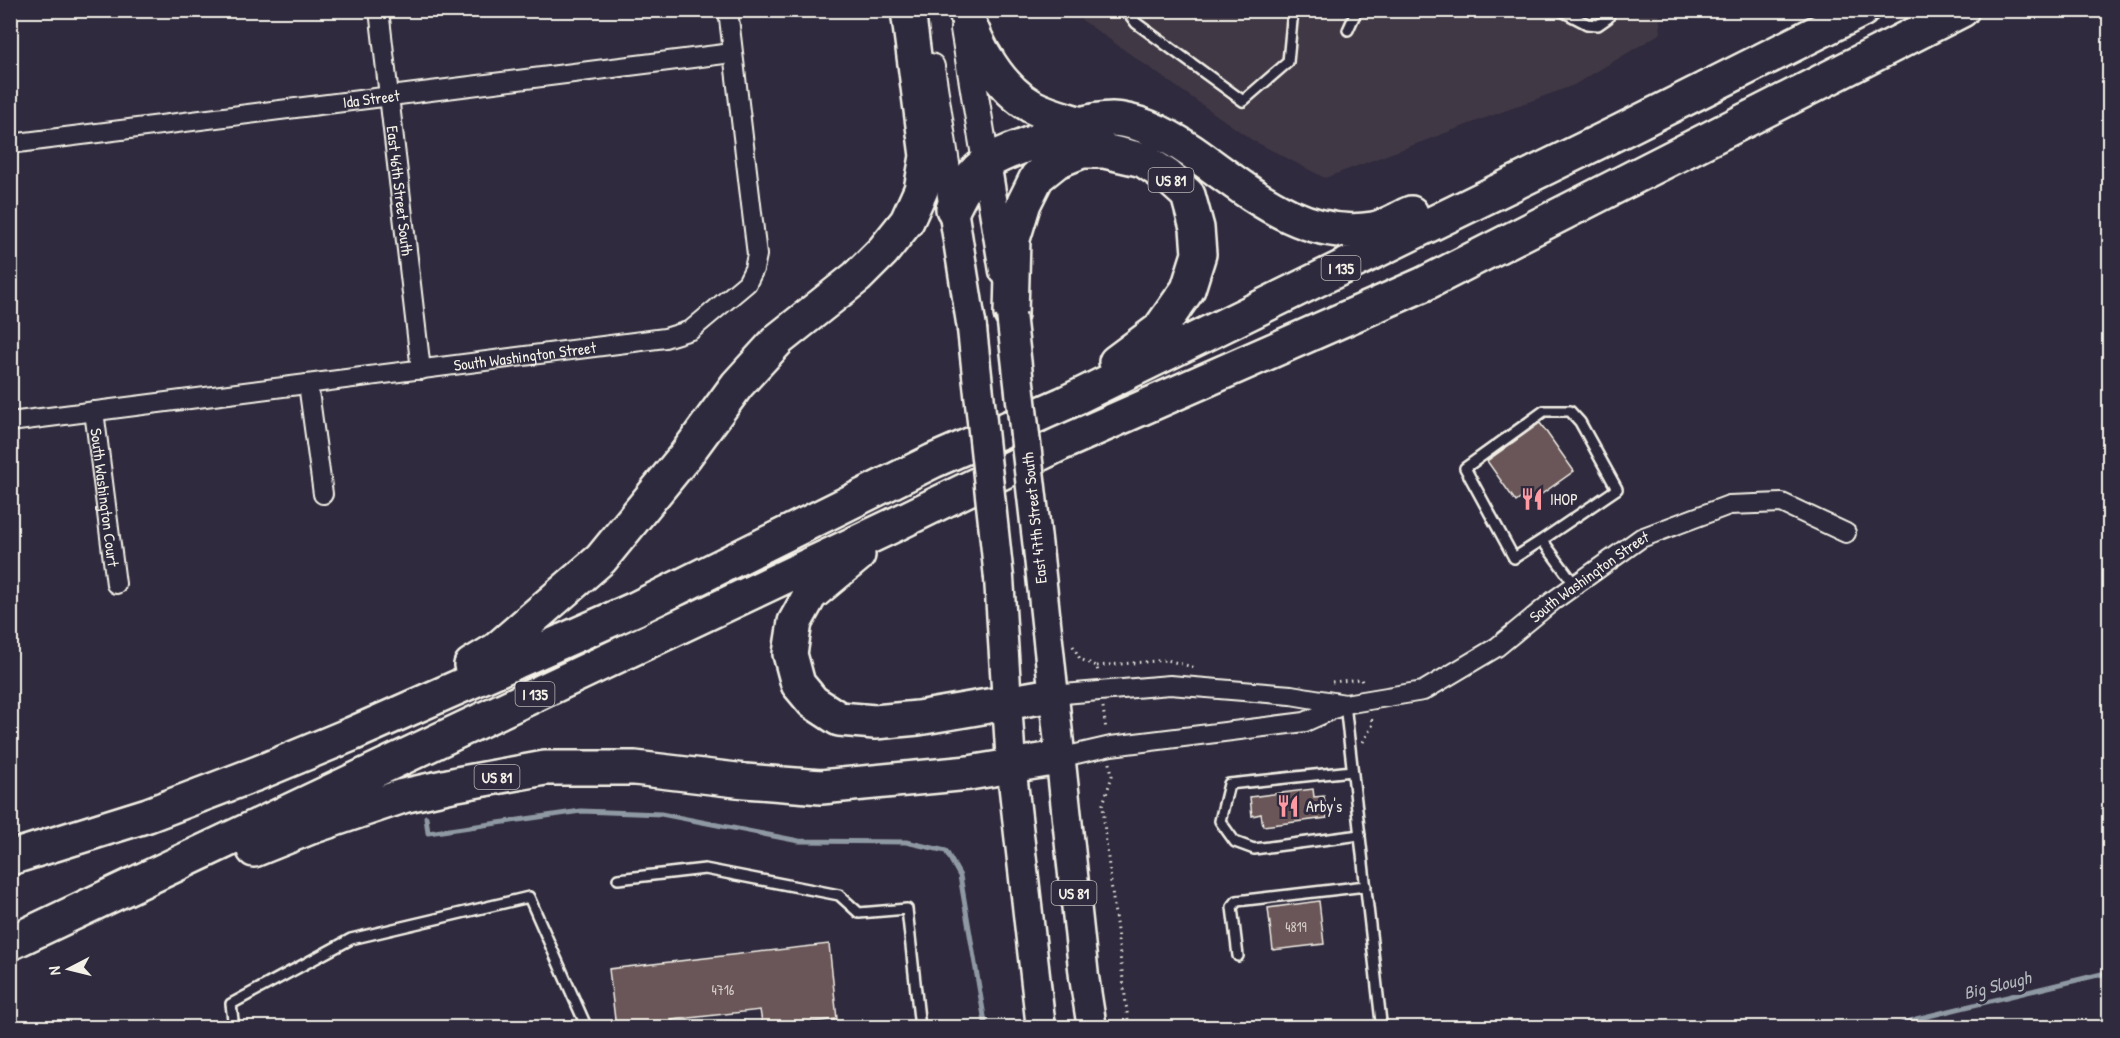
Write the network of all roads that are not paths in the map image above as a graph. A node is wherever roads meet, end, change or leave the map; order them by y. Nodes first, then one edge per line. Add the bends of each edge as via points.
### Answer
1 (379, 10) edge
2 (728, 10) edge
3 (908, 10) edge
4 (922, 10) edge
5 (963, 10) edge
6 (1126, 10) edge
7 (1293, 10) edge
8 (1357, 10) edge
9 (1560, 10) edge
10 (1611, 10) edge
11 (1862, 10) edge
12 (1962, 10) edge
13 (1348, 30) dead end
14 (732, 53) junction
15 (389, 97) junction
16 (1081, 124) junction
17 (1619, 132) junction
18 (10, 144) edge
19 (986, 162) junction
20 (953, 209) junction
21 (1011, 314) junction
22 (421, 370) junction
23 (308, 384) junction
24 (1063, 404) junction
25 (94, 411) junction
26 (10, 422) edge
27 (323, 494) dead end
28 (894, 525) junction
29 (1846, 533) dead end
30 (1542, 540) junction
31 (116, 584) dead end
32 (1575, 585) junction
33 (1053, 695) junction
34 (1007, 703) junction
35 (1344, 704) junction
36 (351, 734) junction
37 (1059, 758) junction
38 (1011, 764) junction
39 (1352, 771) junction
40 (1360, 835) junction
41 (10, 858) edge
42 (618, 879) dead end
43 (1366, 886) junction
44 (10, 943) edge
45 (10, 948) edge
46 (1238, 956) dead end
47 (1381, 1022) dead end
48 (234, 1028) edge
49 (587, 1028) edge
50 (920, 1028) edge
51 (1041, 1028) edge
52 (1092, 1028) edge

1 - 15 street, East 46th Street South
2 - 14 street, South Washington Street
3 - 36 highway via 927,156 921,190 907,221 857,277 779,339 601,559 496,650
4 - 20 main road
5 - 16 highway via 999,78 1032,106
5 - 19 main road, East 47th Street South
6 - 7 lane via 1136,23 1243,101 1288,62
8 - 13 lane
9 - 10 lane via 1587,24 1598,25
11 - 17 highway, I 135
12 - 28 highway, I 135 via 1424,284 1060,444
14 - 15 street, Ida Street
14 - 22 street, South Washington Street via 757,255 747,283 691,330 679,335
15 - 18 street, Ida Street
15 - 22 street, East 46th Street South
16 - 17 highway via 1112,119 1171,137 1272,207 1299,221 1333,230 1374,229 1484,182
16 - 19 highway
17 - 24 highway, I 135
19 - 20 highway
19 - 21 main road, East 47th Street South
20 - 34 main road, bridge via 972,330 999,578
21 - 24 highway, US 81 via 1012,239 1017,220 1037,177 1057,161 1082,151 1104,151 1143,160 1188,195 1199,254 1188,289 1160,330
21 - 33 main road, East 47th Street South / US 81, bridge
22 - 23 street, South Washington Street
23 - 25 street, South Washington Street
23 - 27 street
24 - 36 highway, I 135 via 933,461 635,609
25 - 26 street, South Washington Street
25 - 31 street, South Washington Court
28 - 34 highway via 810,595 795,622 790,654 798,684 813,702 839,719 875,722 918,718
28 - 44 highway, I 135
29 - 32 street, South Washington Street via 1782,503 1730,505 1641,538
30 - 30 lane via 1514,558 1465,468 1544,411 1570,411 1617,489
30 - 32 lane
32 - 35 street, South Washington Street via 1497,647 1423,691
33 - 34 highway
33 - 35 street, South Washington Street via 1170,685 1291,695
33 - 37 main road, East 47th Street South / US 81
34 - 38 main road
35 - 37 street, South Washington Street via 1305,722 1108,747
35 - 39 lane
36 - 41 highway, I 135 via 148,815
37 - 38 highway, US 81
37 - 52 main road, East 47th Street South / US 81
38 - 45 highway, US 81 via 969,773 821,787 635,768 545,768 457,784 403,796 311,827
38 - 51 main road
39 - 40 lane
39 - 40 lane via 1230,784 1220,821 1235,842 1254,849
40 - 43 lane
42 - 50 lane via 705,869 838,895 859,913 907,909
43 - 46 lane via 1237,901 1232,907
43 - 47 lane
48 - 49 lane via 231,1004 351,939 529,897

